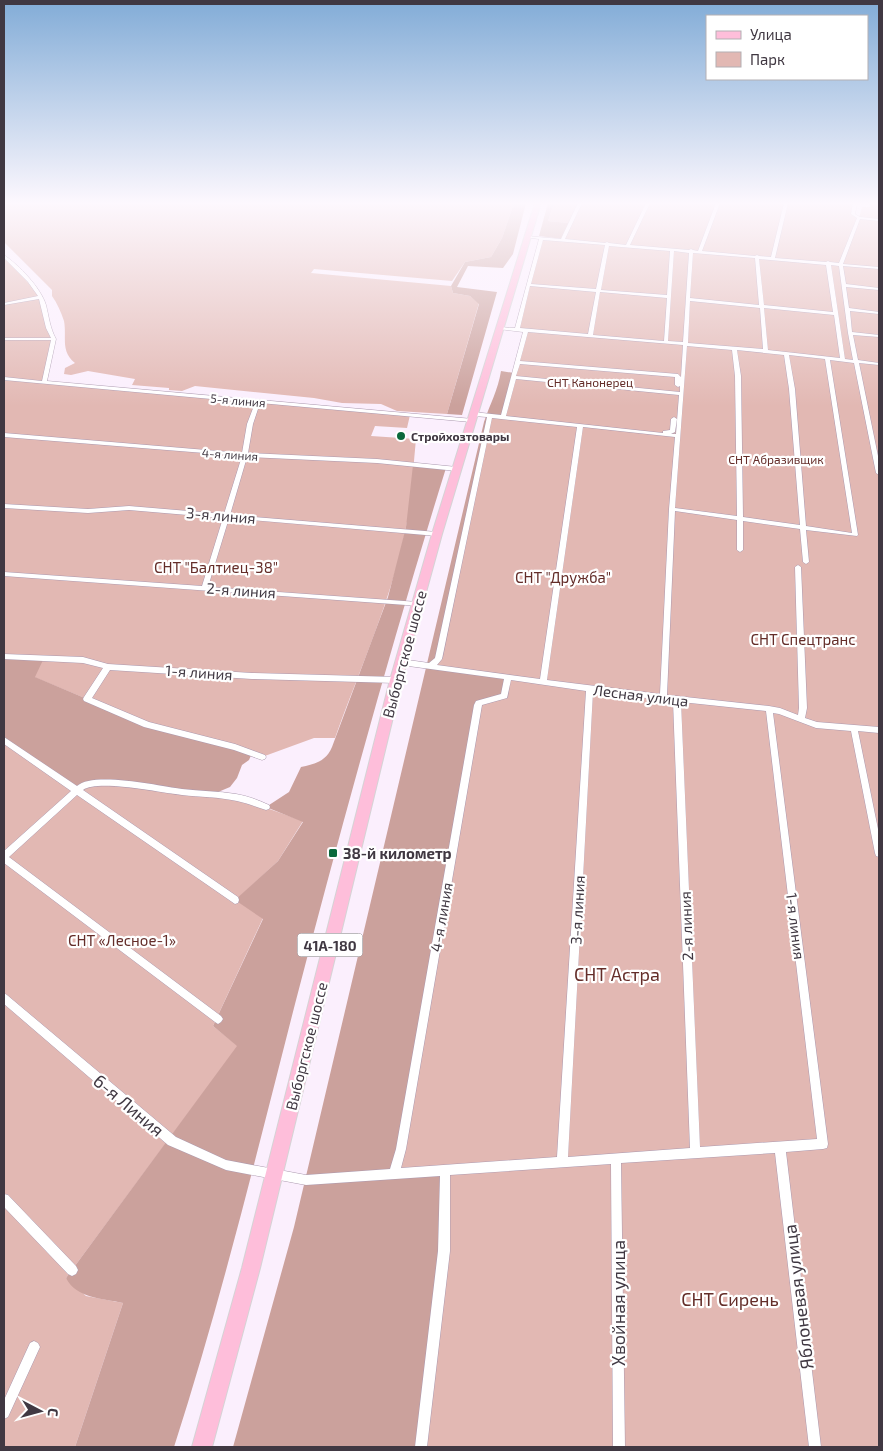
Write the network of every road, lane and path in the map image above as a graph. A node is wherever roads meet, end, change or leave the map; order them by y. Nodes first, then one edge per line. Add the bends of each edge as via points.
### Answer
1 (17, 271) edge
2 (516, 271) edge
3 (533, 271) edge
4 (603, 271) edge
5 (671, 271) edge
6 (690, 271) edge
7 (758, 271) edge
8 (829, 271) edge
9 (842, 271) edge
10 (529, 285) junction
11 (844, 285) junction
12 (879, 289) edge
13 (600, 291) junction
14 (41, 297) junction
15 (669, 297) junction
16 (688, 299) junction
17 (4, 304) edge
18 (762, 306) junction
19 (847, 309) junction
20 (879, 313) edge
21 (836, 314) junction
22 (499, 328) junction
23 (517, 329) junction
24 (525, 332) junction
25 (850, 332) junction
26 (590, 336) junction
27 (879, 336) edge
28 (4, 339) edge
29 (54, 339) junction
30 (666, 342) junction
31 (685, 344) junction
32 (658, 347) dead end
33 (734, 348) junction
34 (766, 351) junction
35 (786, 354) junction
36 (827, 358) junction
37 (843, 360) junction
38 (517, 362) junction
39 (857, 362) junction
40 (879, 364) edge
41 (514, 377) junction
42 (4, 379) edge
43 (44, 382) junction
44 (680, 394) junction
45 (258, 402) junction
46 (504, 415) junction
47 (490, 416) junction
48 (472, 417) junction
49 (674, 419) dead end
50 (580, 426) junction
51 (4, 435) edge
52 (678, 436) junction
53 (245, 455) junction
54 (457, 469) junction
55 (879, 473) edge
56 (4, 506) edge
57 (672, 509) junction
58 (227, 515) junction
59 (740, 519) junction
60 (802, 527) junction
61 (437, 534) junction
62 (740, 550) dead end
63 (806, 562) dead end
64 (798, 567) dead end
65 (4, 574) edge
66 (205, 587) junction
67 (418, 604) junction
68 (4, 656) edge
69 (401, 662) junction
70 (432, 665) junction
71 (108, 667) junction
72 (508, 677) junction
73 (396, 680) junction
74 (543, 682) junction
75 (590, 689) junction
76 (663, 698) junction
77 (677, 699) junction
78 (768, 709) junction
79 (801, 719) junction
80 (854, 728) junction
81 (879, 730) edge
82 (4, 740) edge
83 (262, 757) dead end
84 (77, 791) junction
85 (266, 807) dead end
86 (879, 853) edge
87 (4, 857) edge
88 (235, 900) dead end
89 (4, 998) edge
90 (218, 1019) dead end
91 (823, 1144) joint
92 (780, 1147) junction
93 (695, 1153) junction
94 (616, 1158) junction
95 (562, 1162) junction
96 (445, 1170) junction
97 (275, 1174) junction
98 (394, 1174) junction
99 (4, 1199) edge
100 (72, 1270) dead end
101 (34, 1347) dead end
102 (4, 1413) edge
103 (202, 1447) edge
104 (421, 1447) edge
105 (619, 1447) edge
106 (815, 1447) edge

1 - 14 street
2 - 22 main road, 41А-180
3 - 10 street
4 - 13 street
5 - 15 street
6 - 16 street
7 - 18 street
8 - 21 street
9 - 11 street
10 - 13 street
10 - 23 street
11 - 12 street
11 - 19 street
13 - 15 street
13 - 26 street
14 - 17 street
14 - 29 street via 47,329
15 - 30 street
16 - 18 street
16 - 31 street
18 - 21 street
18 - 34 street
19 - 20 street
19 - 25 street
21 - 37 street
22 - 23 street
22 - 48 main road, 41А-180
23 - 24 street
24 - 26 street
24 - 32 street
24 - 38 street
25 - 27 street
25 - 39 street
26 - 30 street
28 - 29 street
29 - 43 street
30 - 31 street
31 - 33 street
31 - 44 street
33 - 34 street
33 - 59 street via 738,376
34 - 35 street
35 - 36 street
35 - 60 street via 792,389
36 - 37 street
36 - 60 street via 856,536
37 - 39 street
38 - 41 street
38 - 44 street via 678,376
39 - 40 street
39 - 55 street
41 - 44 street
41 - 46 street
42 - 43 street, 5-я линия
43 - 45 street, 5-я линия
44 - 52 street
45 - 48 street, 5-я линия
45 - 53 street via 250,424
46 - 47 street, 5-я линия
46 - 49 street via 672,432
46 - 50 street
47 - 48 street, 5-я линия
47 - 70 street via 438,659
48 - 54 main road, Выборгское шоссе / 41А-180
50 - 52 street
50 - 74 street
51 - 53 street, 4-я линия
52 - 57 street
53 - 54 street, 4-я линия
53 - 58 street
54 - 61 main road, Выборгское шоссе / 41А-180
56 - 58 street, 3-я линия via 88,511 129,508
57 - 59 street
57 - 76 street
58 - 61 street, 3-я линия
58 - 66 street
59 - 60 street
59 - 62 street
60 - 63 street
61 - 67 main road, Выборгское шоссе / 41А-180
64 - 79 street
65 - 66 street, 2-я линия
66 - 67 street, 2-я линия
67 - 69 main road, Выборгское шоссе / 41А-180
68 - 71 street, 1-я линия via 83,660
69 - 70 street, Лесная улица
69 - 73 main road, Выборгское шоссе / 41А-180
70 - 72 street, Лесная улица
71 - 73 street, 1-я линия
71 - 83 street via 87,699 147,725
72 - 74 street, Лесная улица
72 - 98 street, 4-я линия via 504,696 478,705
73 - 97 main road, Выборгское шоссе / 41А-180
74 - 75 street, Лесная улица
75 - 76 street, Лесная улица
75 - 95 street, 3-я линия
76 - 77 street, Лесная улица
77 - 78 street, Лесная улица
77 - 93 street, 2-я линия
78 - 79 street, Лесная улица via 780,710
78 - 91 street, 1-я линия
79 - 80 street, Лесная улица via 816,725
80 - 81 street, Лесная улица
80 - 86 street
82 - 84 street
84 - 85 street via 83,785 94,783 144,786 240,798
84 - 87 street
84 - 88 street
87 - 90 street
89 - 97 street, 6-я Линия via 172,1141 226,1164
91 - 92 street, 6-я Линия
92 - 93 street, 6-я Линия
92 - 106 street, Яблоневая улица
93 - 94 street, 6-я Линия
94 - 95 street, 6-я Линия
94 - 105 street, Хвойная улица
95 - 96 street, 6-я Линия
96 - 98 street, 6-я Линия
96 - 104 street via 444,1251
97 - 98 street, 6-я Линия via 306,1180
97 - 103 main road, Выборгское шоссе / 41А-180
99 - 100 street
101 - 102 street

